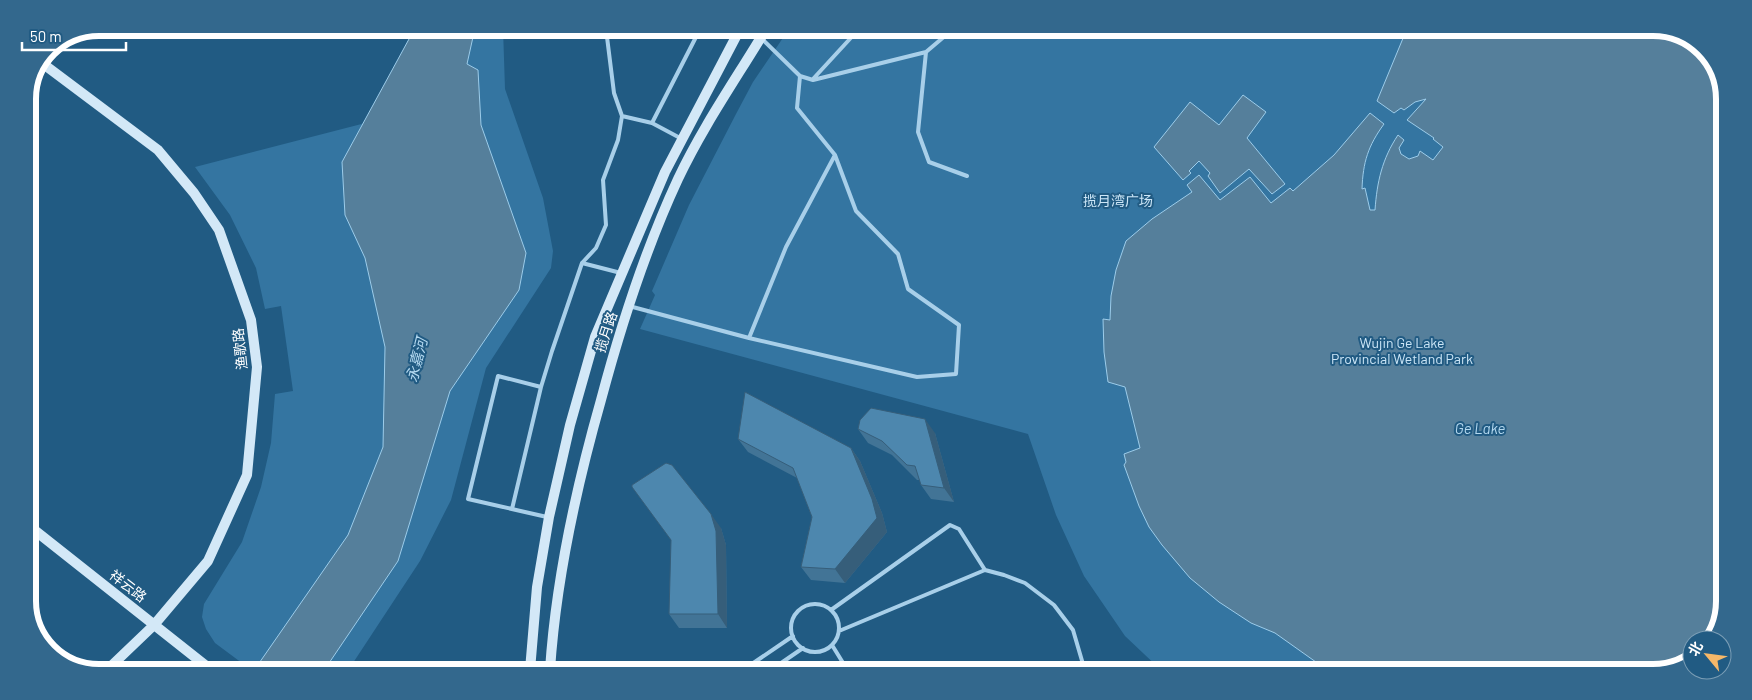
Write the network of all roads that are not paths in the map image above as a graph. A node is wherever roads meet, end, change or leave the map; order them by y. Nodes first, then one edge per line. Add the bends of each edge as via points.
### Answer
1 (607, 36) edge
2 (696, 36) edge
3 (736, 36) edge
4 (761, 36) edge
5 (766, 36) edge
6 (853, 36) edge
7 (945, 36) edge
8 (926, 52) junction
9 (46, 66) edge
10 (800, 76) junction
11 (813, 80) junction
12 (622, 116) junction
13 (652, 123) junction
14 (682, 139) junction
15 (835, 155) junction
16 (967, 176) dead end
17 (582, 263) junction
18 (621, 273) junction
19 (629, 306) junction
20 (749, 338) junction
21 (541, 387) junction
22 (512, 509) junction
23 (549, 517) junction
24 (36, 531) edge
25 (984, 570) junction
26 (831, 610) junction
27 (154, 625) junction
28 (839, 631) junction
29 (793, 636) junction
30 (832, 645) junction
31 (803, 648) junction
32 (113, 664) edge
33 (204, 664) edge
34 (531, 664) edge
35 (551, 664) edge
36 (752, 664) edge
37 (780, 664) edge
38 (844, 664) edge
39 (1082, 664) edge

1 - 12 lane via 614,93
2 - 13 lane
3 - 14 street, 揽月路
4 - 19 street, 揽月路 via 709,120 678,180
5 - 10 lane
6 - 11 lane
7 - 8 lane
8 - 11 lane
8 - 16 lane via 918,132 929,162
9 - 27 street, 渔歌路 via 158,150 194,193 219,230 250,320 258,367 247,475 208,561
10 - 11 lane
10 - 15 lane via 797,108
12 - 13 lane
12 - 17 lane via 618,140 603,180 606,225 596,248
13 - 14 lane
14 - 18 street, 揽月路 via 664,172
15 - 20 lane via 786,247
15 - 20 lane via 856,211 898,254 908,288 959,325 956,374 917,377
17 - 18 lane
17 - 21 lane
18 - 23 street, 揽月路 via 595,337
19 - 20 lane
19 - 35 street, 揽月路 via 592,432 570,523 558,591
21 - 22 lane
21 - 22 lane via 498,376 468,499
22 - 23 lane
23 - 34 street, 揽月路
24 - 27 street, 祥云路
25 - 26 lane via 959,529 950,525
25 - 28 lane
25 - 39 lane via 1025,583 1054,605 1073,630
26 - 28 lane via 839,623
26 - 29 lane via 817,604 802,608 793,621
27 - 32 street, 渔歌路
27 - 33 street, 祥云路
28 - 30 lane
29 - 31 lane
29 - 36 lane
30 - 31 lane via 818,652
30 - 38 lane
31 - 37 lane

